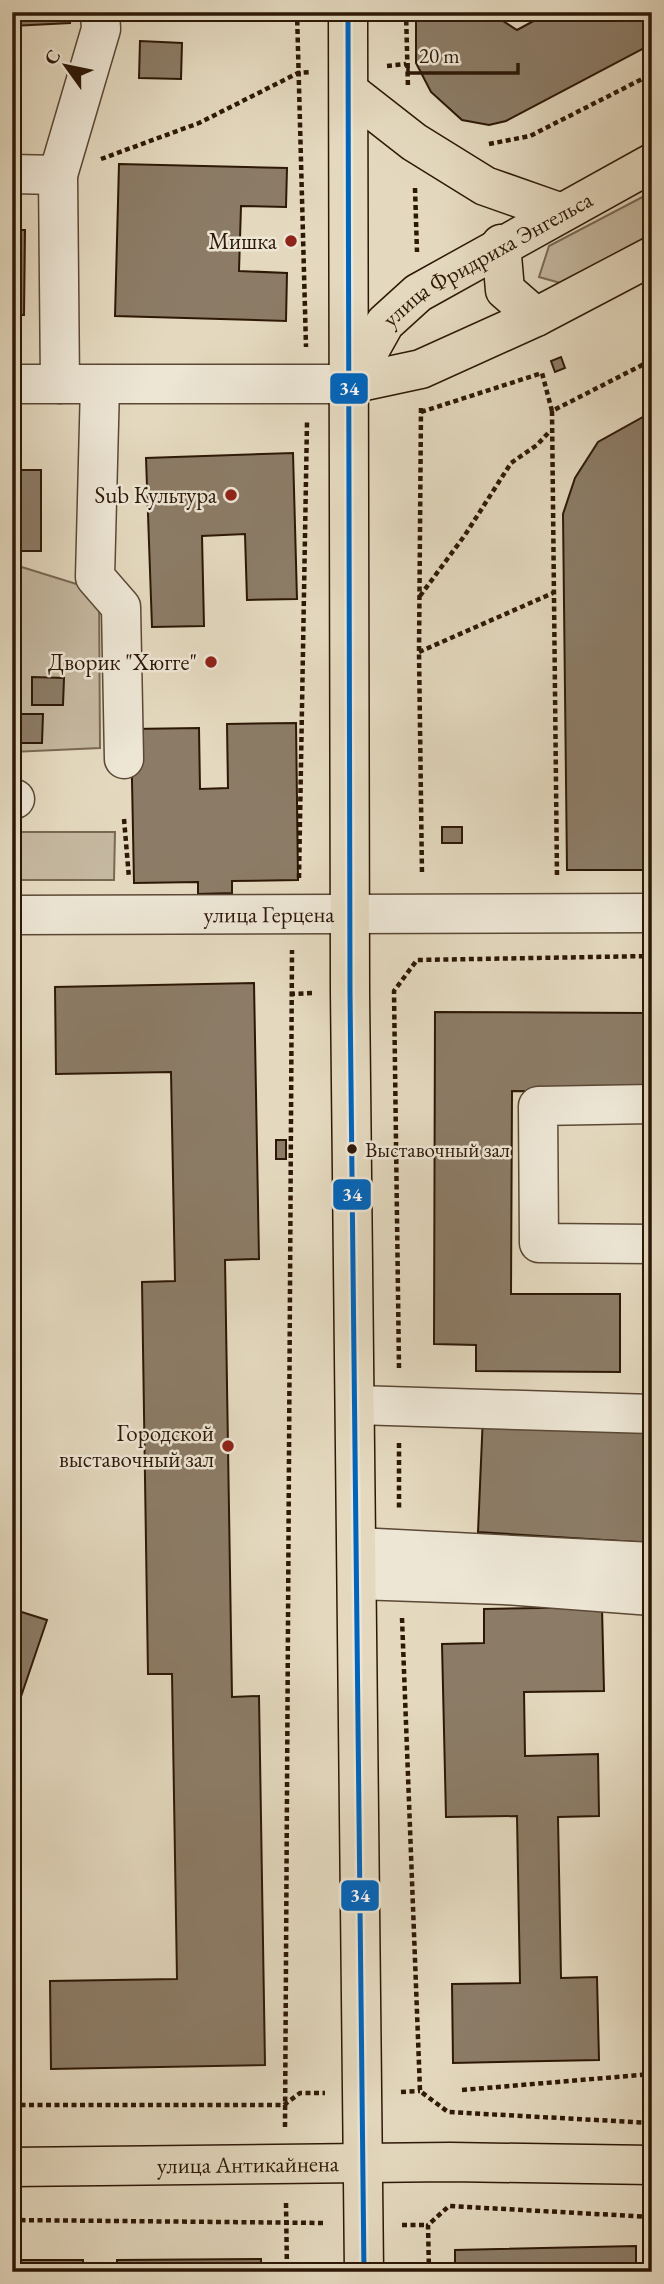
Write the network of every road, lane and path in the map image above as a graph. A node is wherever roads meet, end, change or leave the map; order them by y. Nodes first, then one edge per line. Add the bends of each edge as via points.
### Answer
1 (100, 12) edge
2 (297, 12) edge
3 (348, 12) edge
4 (406, 12) edge
5 (298, 73) junction
6 (652, 74) edge
7 (407, 78) junction
8 (350, 92) junction
9 (415, 98) dead end
10 (415, 142) junction
11 (476, 146) dead end
12 (652, 163) edge
13 (12, 174) edge
14 (58, 175) junction
15 (559, 212) junction
16 (501, 244) junction
17 (652, 256) edge
18 (418, 293) junction
19 (536, 317) junction
20 (652, 360) edge
21 (421, 369) junction
22 (12, 384) edge
23 (60, 384) junction
24 (307, 384) junction
25 (351, 384) junction
26 (100, 385) junction
27 (552, 411) junction
28 (421, 412) junction
29 (550, 431) junction
30 (552, 593) junction
31 (419, 597) junction
32 (419, 652) junction
33 (124, 759) dead end
34 (124, 819) dead end
35 (558, 884) dead end
36 (652, 913) edge
37 (133, 914) junction
38 (422, 914) junction
39 (12, 915) edge
40 (294, 915) junction
41 (352, 915) junction
42 (417, 960) dead end
43 (652, 1104) edge
44 (652, 1244) edge
45 (356, 1405) junction
46 (652, 1414) edge
47 (652, 1562) edge
48 (357, 1564) junction
49 (652, 1596) edge
50 (652, 2074) edge
51 (462, 2090) dead end
52 (12, 2105) edge
53 (362, 2163) junction
54 (652, 2165) edge
55 (12, 2166) edge
56 (652, 2217) edge
57 (12, 2220) edge
58 (287, 2272) edge
59 (364, 2272) edge
60 (429, 2272) edge

1 - 14 street via 101,29
2 - 5 path
3 - 8 main road
4 - 7 path
5 - 14 path via 199,124
5 - 24 path
6 - 11 path via 530,136
7 - 9 path
7 - 10 path
8 - 10 main road
8 - 25 main road
10 - 15 main road via 485,186
10 - 18 path
12 - 15 main road, улица Фридриха Энгельса
13 - 14 street
14 - 23 street
15 - 16 main road, улица Фридриха Энгельса
16 - 18 main road, улица Фридриха Энгельса
16 - 19 main road via 505,290
17 - 19 main road
18 - 25 main road, улица Фридриха Энгельса via 385,323
19 - 21 main road
20 - 27 path
21 - 25 main road
21 - 28 path
22 - 23 street
23 - 26 street
24 - 25 street
24 - 26 street
24 - 40 path via 299,883
25 - 41 main road
26 - 33 street via 95,577 121,607
27 - 28 path via 542,373
27 - 29 path
28 - 31 path
29 - 30 path
29 - 31 path via 511,463
30 - 32 path
30 - 35 path
31 - 32 path
32 - 38 path
34 - 37 path
36 - 38 street, улица Герцена
37 - 39 street, улица Герцена
37 - 40 street, улица Герцена
38 - 41 street, улица Герцена
38 - 42 path
40 - 41 street, улица Герцена
40 - 52 path via 285,2105
41 - 45 main road
43 - 44 street via 538,1106 538,1243
45 - 46 street
45 - 48 main road
47 - 48 street
48 - 49 street via 504,1585
48 - 53 main road
50 - 51 path
53 - 54 main road, улица Антикайнена
53 - 55 main road, улица Антикайнена
53 - 59 main road
56 - 60 path via 449,2206 428,2225
57 - 58 path via 286,2223

